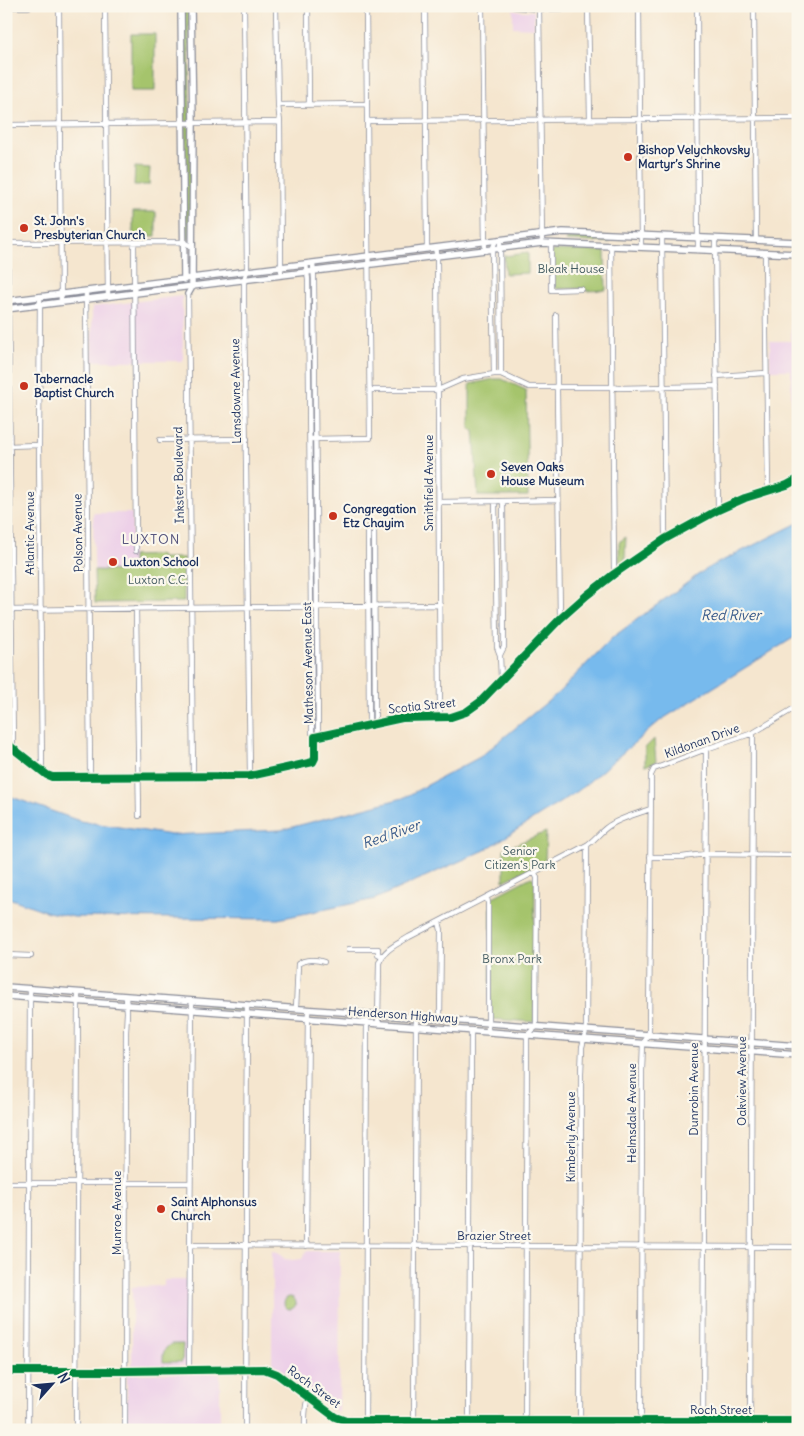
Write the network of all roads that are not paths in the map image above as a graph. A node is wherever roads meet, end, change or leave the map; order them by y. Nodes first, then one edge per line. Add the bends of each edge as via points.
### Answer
1 (6, 6) edge
2 (28, 6) edge
3 (58, 6) edge
4 (105, 6) edge
5 (181, 6) edge
6 (191, 6) edge
7 (244, 6) edge
8 (276, 6) edge
9 (308, 6) edge
10 (366, 6) edge
11 (425, 6) edge
12 (482, 6) edge
13 (515, 6) edge
14 (620, 6) edge
15 (640, 6) edge
16 (697, 6) edge
17 (754, 6) edge
18 (539, 7) edge
19 (588, 7) edge
20 (367, 104) junction
21 (278, 105) junction
22 (309, 105) junction
23 (6, 113) edge
24 (754, 118) junction
25 (798, 118) edge
26 (640, 119) junction
27 (697, 119) junction
28 (425, 120) junction
29 (483, 120) junction
30 (540, 120) junction
31 (590, 120) junction
32 (367, 121) junction
33 (280, 122) junction
34 (182, 123) junction
35 (193, 123) junction
36 (245, 123) junction
37 (60, 124) junction
38 (106, 124) junction
39 (6, 125) edge
40 (573, 232) junction
41 (542, 234) junction
42 (641, 235) junction
43 (662, 236) junction
44 (698, 238) junction
45 (715, 238) junction
46 (498, 239) junction
47 (756, 240) junction
48 (485, 241) junction
49 (774, 241) junction
50 (107, 242) junction
51 (183, 242) junction
52 (798, 242) edge
53 (7, 243) edge
54 (61, 243) junction
55 (134, 243) junction
56 (542, 243) junction
57 (551, 243) junction
58 (565, 243) junction
59 (611, 245) junction
60 (193, 247) junction
61 (641, 247) junction
62 (435, 248) junction
63 (661, 248) junction
64 (427, 249) junction
65 (501, 249) junction
66 (485, 250) junction
67 (492, 250) junction
68 (698, 250) junction
69 (715, 250) junction
70 (747, 252) junction
71 (765, 252) junction
72 (798, 254) edge
73 (368, 256) junction
74 (437, 257) junction
75 (310, 263) junction
76 (369, 265) junction
77 (281, 269) junction
78 (247, 271) junction
79 (310, 272) junction
80 (184, 278) junction
81 (192, 278) junction
82 (244, 280) junction
83 (135, 284) junction
84 (192, 287) junction
85 (107, 288) junction
86 (185, 288) junction
87 (580, 289) dead end
88 (86, 290) junction
89 (61, 294) junction
90 (134, 294) junction
91 (188, 294) junction
92 (40, 296) junction
93 (108, 297) junction
94 (7, 300) edge
95 (86, 300) junction
96 (61, 303) junction
97 (40, 305) junction
98 (7, 309) edge
99 (556, 315) dead end
100 (766, 373) junction
101 (494, 374) junction
102 (501, 374) junction
103 (716, 376) junction
104 (716, 386) junction
105 (612, 387) junction
106 (557, 388) junction
107 (663, 388) junction
108 (370, 390) junction
109 (438, 390) junction
110 (310, 438) junction
111 (316, 438) junction
112 (247, 439) junction
113 (160, 440) dead end
114 (189, 440) junction
115 (39, 445) junction
116 (8, 446) edge
117 (798, 479) edge
118 (768, 491) junction
119 (558, 500) junction
120 (495, 501) junction
121 (503, 501) junction
122 (439, 502) junction
123 (718, 510) junction
124 (374, 527) dead end
125 (368, 528) dead end
126 (665, 538) junction
127 (136, 551) dead end
128 (614, 574) junction
129 (440, 605) junction
130 (311, 606) junction
131 (317, 606) junction
132 (369, 606) junction
133 (375, 606) junction
134 (248, 607) junction
135 (136, 608) junction
136 (191, 608) junction
137 (88, 609) junction
138 (9, 610) edge
139 (40, 610) junction
140 (560, 619) junction
141 (500, 655) junction
142 (502, 680) junction
143 (798, 706) edge
144 (440, 718) junction
145 (375, 723) junction
146 (369, 725) junction
147 (753, 733) junction
148 (315, 737) junction
149 (6, 743) edge
150 (12, 748) junction
151 (706, 749) junction
152 (42, 771) junction
153 (90, 776) junction
154 (138, 776) junction
155 (193, 776) junction
156 (250, 776) junction
157 (650, 809) junction
158 (139, 816) dead end
159 (587, 845) junction
160 (705, 854) junction
161 (753, 854) junction
162 (798, 855) edge
163 (650, 857) junction
164 (535, 873) junction
165 (487, 898) junction
166 (439, 922) junction
167 (349, 949) dead end
168 (6, 955) edge
169 (31, 956) dead end
170 (382, 956) junction
171 (324, 962) dead end
172 (6, 987) edge
173 (30, 989) junction
174 (78, 993) junction
175 (6, 996) edge
176 (126, 997) junction
177 (30, 998) junction
178 (78, 1001) junction
179 (192, 1001) junction
180 (127, 1005) junction
181 (247, 1006) junction
182 (296, 1009) junction
183 (191, 1010) junction
184 (308, 1010) junction
185 (247, 1014) junction
186 (367, 1014) junction
187 (378, 1014) junction
188 (296, 1017) junction
189 (307, 1018) junction
190 (416, 1018) junction
191 (440, 1020) junction
192 (367, 1023) junction
193 (378, 1023) junction
194 (488, 1024) junction
195 (416, 1026) junction
196 (536, 1027) junction
197 (471, 1030) junction
198 (586, 1031) junction
199 (488, 1032) junction
200 (527, 1034) junction
201 (649, 1035) junction
202 (583, 1039) junction
203 (704, 1039) junction
204 (642, 1043) junction
205 (752, 1043) junction
206 (798, 1046) edge
207 (704, 1048) junction
208 (752, 1052) junction
209 (798, 1055) edge
210 (6, 1182) edge
211 (29, 1183) junction
212 (127, 1183) junction
213 (78, 1184) junction
214 (190, 1184) junction
215 (190, 1245) junction
216 (246, 1245) junction
217 (306, 1246) junction
218 (366, 1246) junction
219 (414, 1246) junction
220 (471, 1246) junction
221 (526, 1246) junction
222 (580, 1246) junction
223 (642, 1246) junction
224 (751, 1246) junction
225 (703, 1247) junction
226 (798, 1247) edge
227 (245, 1369) junction
228 (189, 1370) junction
229 (6, 1371) edge
230 (29, 1371) junction
231 (76, 1371) junction
232 (126, 1371) junction
233 (798, 1391) edge
234 (308, 1398) junction
235 (470, 1420) junction
236 (365, 1421) junction
237 (414, 1421) junction
238 (580, 1421) junction
239 (703, 1421) junction
240 (525, 1422) junction
241 (750, 1422) junction
242 (798, 1422) edge
243 (641, 1423) edge
244 (28, 1430) edge
245 (76, 1430) edge
246 (126, 1430) edge
247 (245, 1430) edge
248 (305, 1430) edge
249 (365, 1430) edge
250 (414, 1430) edge
251 (470, 1430) edge
252 (580, 1430) edge
253 (703, 1430) edge
254 (750, 1430) edge
255 (798, 1430) edge

1 - 2 main road
3 - 37 street
4 - 38 street
5 - 34 main road, Inkster Boulevard
6 - 35 main road
7 - 36 street, Lansdowne Avenue
8 - 21 street
9 - 22 street
10 - 20 street
11 - 28 street
12 - 29 street
13 - 18 main road
14 - 19 main road
15 - 26 street
16 - 27 street
17 - 24 street
18 - 19 main road
18 - 30 street
19 - 31 street
20 - 22 street
20 - 32 street
21 - 22 street
21 - 33 street
23 - 39 street
24 - 25 street
24 - 27 street
24 - 47 street
26 - 27 street
26 - 31 street
26 - 42 street
27 - 44 street
28 - 29 street
28 - 32 street
28 - 64 street
29 - 30 street
29 - 48 street
30 - 31 street
30 - 41 street
32 - 73 street
33 - 36 street
33 - 77 street
34 - 35 street
34 - 38 street
34 - 51 main road, Inkster Boulevard
35 - 36 street
35 - 60 main road
36 - 78 street, Lansdowne Avenue
37 - 38 street
37 - 39 street
37 - 54 street
38 - 50 street
39 - 53 street
40 - 41 main road
40 - 42 main road
40 - 58 main road via 565,238
41 - 46 main road
41 - 56 street
42 - 43 main road
42 - 61 street
43 - 44 main road
43 - 63 street
44 - 45 main road
44 - 68 street
45 - 47 main road
45 - 69 street
46 - 48 main road
46 - 65 street
46 - 67 street
47 - 49 main road
47 - 70 main road
48 - 62 main road
48 - 66 street
49 - 52 main road
49 - 71 main road via 768,244
50 - 54 street
50 - 55 street
50 - 85 street
51 - 55 street
51 - 60 street
51 - 80 main road, Inkster Boulevard
53 - 54 street
53 - 94 street
54 - 89 street
55 - 83 street
56 - 57 main road
56 - 65 main road
57 - 58 main road
57 - 87 street via 550,290
58 - 59 main road
59 - 61 main road
59 - 105 street
60 - 81 main road
61 - 63 main road
62 - 64 main road
62 - 74 street, Smithfield Avenue
63 - 68 main road
63 - 107 street
64 - 73 main road
65 - 67 main road
65 - 102 street
66 - 67 main road
66 - 74 main road
67 - 101 street
68 - 69 main road
69 - 70 main road
69 - 103 street
70 - 71 main road
71 - 72 main road
71 - 100 street
73 - 75 main road
73 - 76 street
74 - 76 main road
74 - 109 street, Smithfield Avenue
75 - 77 main road
75 - 79 street, Matheson Avenue East
76 - 79 main road
76 - 108 street
77 - 78 main road
78 - 81 main road
78 - 82 street, Lansdowne Avenue
79 - 82 main road
79 - 110 street, Matheson Avenue East
79 - 111 street, Matheson Avenue East
80 - 81 main road
80 - 83 main road
80 - 86 main road, Inkster Boulevard
81 - 84 main road
82 - 84 main road
82 - 112 street, Lansdowne Avenue
83 - 85 main road
83 - 90 street
84 - 86 main road
84 - 91 main road
85 - 88 main road
85 - 93 street
86 - 90 main road
86 - 91 main road, Inkster Boulevard
88 - 89 main road
88 - 95 street, Polson Avenue
89 - 92 main road
89 - 96 street
90 - 93 main road
90 - 127 street
91 - 114 street, Inkster Boulevard
92 - 94 main road
92 - 97 street, Atlantic Avenue
93 - 95 main road
94 - 98 street
95 - 96 main road
95 - 137 street, Polson Avenue
96 - 97 main road
97 - 98 main road
97 - 115 street, Atlantic Avenue
98 - 116 street
99 - 106 street
100 - 103 street
100 - 118 street
101 - 102 street
101 - 109 street via 463,379
102 - 106 street via 530,387
103 - 104 street
104 - 107 street
104 - 123 street
105 - 106 street
105 - 107 street
105 - 128 street
106 - 119 street
107 - 126 street
108 - 109 street
108 - 111 street via 370,438
109 - 122 street, Smithfield Avenue
110 - 111 street
110 - 130 street, Matheson Avenue East
111 - 131 street, Matheson Avenue East
112 - 114 street
112 - 134 street, Lansdowne Avenue
113 - 114 street
114 - 136 street, Inkster Boulevard
115 - 116 street
115 - 139 street, Atlantic Avenue
116 - 138 street
117 - 118 street, Scotia Street
118 - 123 street, Scotia Street
119 - 121 street
119 - 140 street
120 - 121 street
120 - 122 street
120 - 141 street via 497,647
121 - 141 street via 504,647
122 - 129 street, Smithfield Avenue
123 - 126 street, Scotia Street
124 - 133 street
125 - 132 street
126 - 128 street, Scotia Street
128 - 140 street, Scotia Street
129 - 133 street
129 - 144 street, Smithfield Avenue
130 - 131 street
130 - 134 street
130 - 148 street, Matheson Avenue East via 312,732
131 - 132 street
131 - 148 street, Matheson Avenue East via 318,732
132 - 133 street
132 - 146 street
133 - 145 street
134 - 136 street
134 - 156 street, Lansdowne Avenue
135 - 136 street
135 - 137 street
135 - 154 street
136 - 155 street, Inkster Boulevard
137 - 139 street
137 - 153 street, Polson Avenue
138 - 139 street
138 - 150 street
139 - 152 street, Atlantic Avenue
140 - 142 street, Scotia Street
141 - 142 street
142 - 144 street, Scotia Street via 473,707 459,715
143 - 147 street, Kildonan Drive
144 - 145 street, Scotia Street via 402,718
145 - 146 street, Scotia Street
146 - 148 street, Scotia Street
147 - 151 street, Kildonan Drive
147 - 161 street, Oakview Avenue
148 - 156 street via 313,762
149 - 150 street
150 - 152 street
151 - 157 street, Kildonan Drive via 654,769
151 - 160 street, Dunrobin Avenue
152 - 153 street via 52,777
153 - 154 street
154 - 155 street
154 - 158 street
155 - 156 street
157 - 159 street via 611,824
157 - 163 street
159 - 164 street
159 - 198 street, Kimberly Avenue
160 - 161 street
160 - 163 street
160 - 203 street, Dunrobin Avenue
161 - 162 street
161 - 205 street, Oakview Avenue
163 - 201 street
164 - 165 street
164 - 196 street
165 - 166 street
165 - 194 street
166 - 170 street
166 - 191 street
167 - 170 street via 378,949
168 - 169 street
170 - 187 street via 379,963
171 - 182 street via 307,960 298,964
172 - 173 main road, Henderson Highway
173 - 174 main road, Henderson Highway
173 - 177 street
174 - 176 main road, Henderson Highway
174 - 178 street
175 - 177 main road, Henderson Highway
176 - 179 main road, Henderson Highway
176 - 180 street, Munroe Avenue
177 - 178 main road, Henderson Highway
177 - 211 street
178 - 180 main road, Henderson Highway
178 - 213 street
179 - 181 main road, Henderson Highway
179 - 183 street
180 - 183 main road, Henderson Highway
180 - 212 street, Munroe Avenue
181 - 182 main road, Henderson Highway
181 - 185 street
182 - 184 main road, Henderson Highway
182 - 188 main road
183 - 185 main road, Henderson Highway
183 - 214 street
184 - 186 main road, Henderson Highway
184 - 189 street
185 - 188 main road, Henderson Highway
185 - 216 street
186 - 187 main road, Henderson Highway
186 - 192 street
187 - 190 main road, Henderson Highway
187 - 193 street
188 - 189 main road, Henderson Highway
189 - 192 main road, Henderson Highway
189 - 217 street
190 - 191 main road, Henderson Highway
190 - 195 street
191 - 194 main road, Henderson Highway
192 - 193 main road, Henderson Highway
192 - 218 street
193 - 195 main road, Henderson Highway
194 - 196 main road, Henderson Highway
194 - 199 street
195 - 197 main road, Henderson Highway
195 - 219 street
196 - 198 main road, Henderson Highway
196 - 200 street
197 - 199 main road, Henderson Highway
197 - 220 street
198 - 201 main road, Henderson Highway
198 - 202 street, Kimberly Avenue
199 - 200 main road, Henderson Highway
200 - 202 main road, Henderson Highway
200 - 221 street
201 - 203 main road, Henderson Highway
201 - 204 street
202 - 204 main road, Henderson Highway
202 - 222 street, Kimberly Avenue
203 - 205 main road, Henderson Highway
203 - 207 street, Dunrobin Avenue
204 - 207 main road, Henderson Highway
204 - 223 street, Helmsdale Avenue
205 - 206 main road, Henderson Highway
205 - 208 street, Oakview Avenue
207 - 208 main road, Henderson Highway
207 - 225 street, Dunrobin Avenue
208 - 209 main road, Henderson Highway
208 - 224 street, Oakview Avenue
210 - 211 street
211 - 213 street
211 - 230 street
212 - 213 street
212 - 214 street
212 - 232 street, Munroe Avenue
213 - 231 street
214 - 215 street
215 - 216 street, Brazier Street
215 - 228 street
216 - 217 street, Brazier Street
216 - 227 street
217 - 218 street, Brazier Street
218 - 219 street, Brazier Street
218 - 236 street
219 - 220 street, Brazier Street
219 - 237 street
220 - 221 street, Brazier Street
220 - 235 street
221 - 222 street, Brazier Street
221 - 240 street
222 - 223 street, Brazier Street
222 - 238 street, Kimberly Avenue
223 - 225 street, Brazier Street
223 - 243 street, Helmsdale Avenue
224 - 225 street, Brazier Street
224 - 226 street, Brazier Street
224 - 241 street, Oakview Avenue
225 - 239 street, Dunrobin Avenue
227 - 228 street, Roch Street
227 - 234 street, Roch Street via 264,1369 277,1374
227 - 247 street
228 - 232 street, Roch Street
229 - 230 street, Roch Street
230 - 231 street, Roch Street
230 - 244 street
231 - 232 street, Roch Street
231 - 245 street
232 - 246 street, Munroe Avenue
233 - 242 street
234 - 236 street, Roch Street via 342,1420
234 - 248 street
235 - 237 street, Roch Street
235 - 240 street, Roch Street
235 - 251 street
236 - 237 street, Roch Street
236 - 249 street
237 - 250 street
238 - 240 street, Roch Street
238 - 243 street, Roch Street
238 - 252 street, Kimberly Avenue
239 - 241 street, Roch Street
239 - 243 street, Roch Street
239 - 253 street, Dunrobin Avenue
241 - 242 street, Roch Street
241 - 254 street, Oakview Avenue
242 - 255 street

